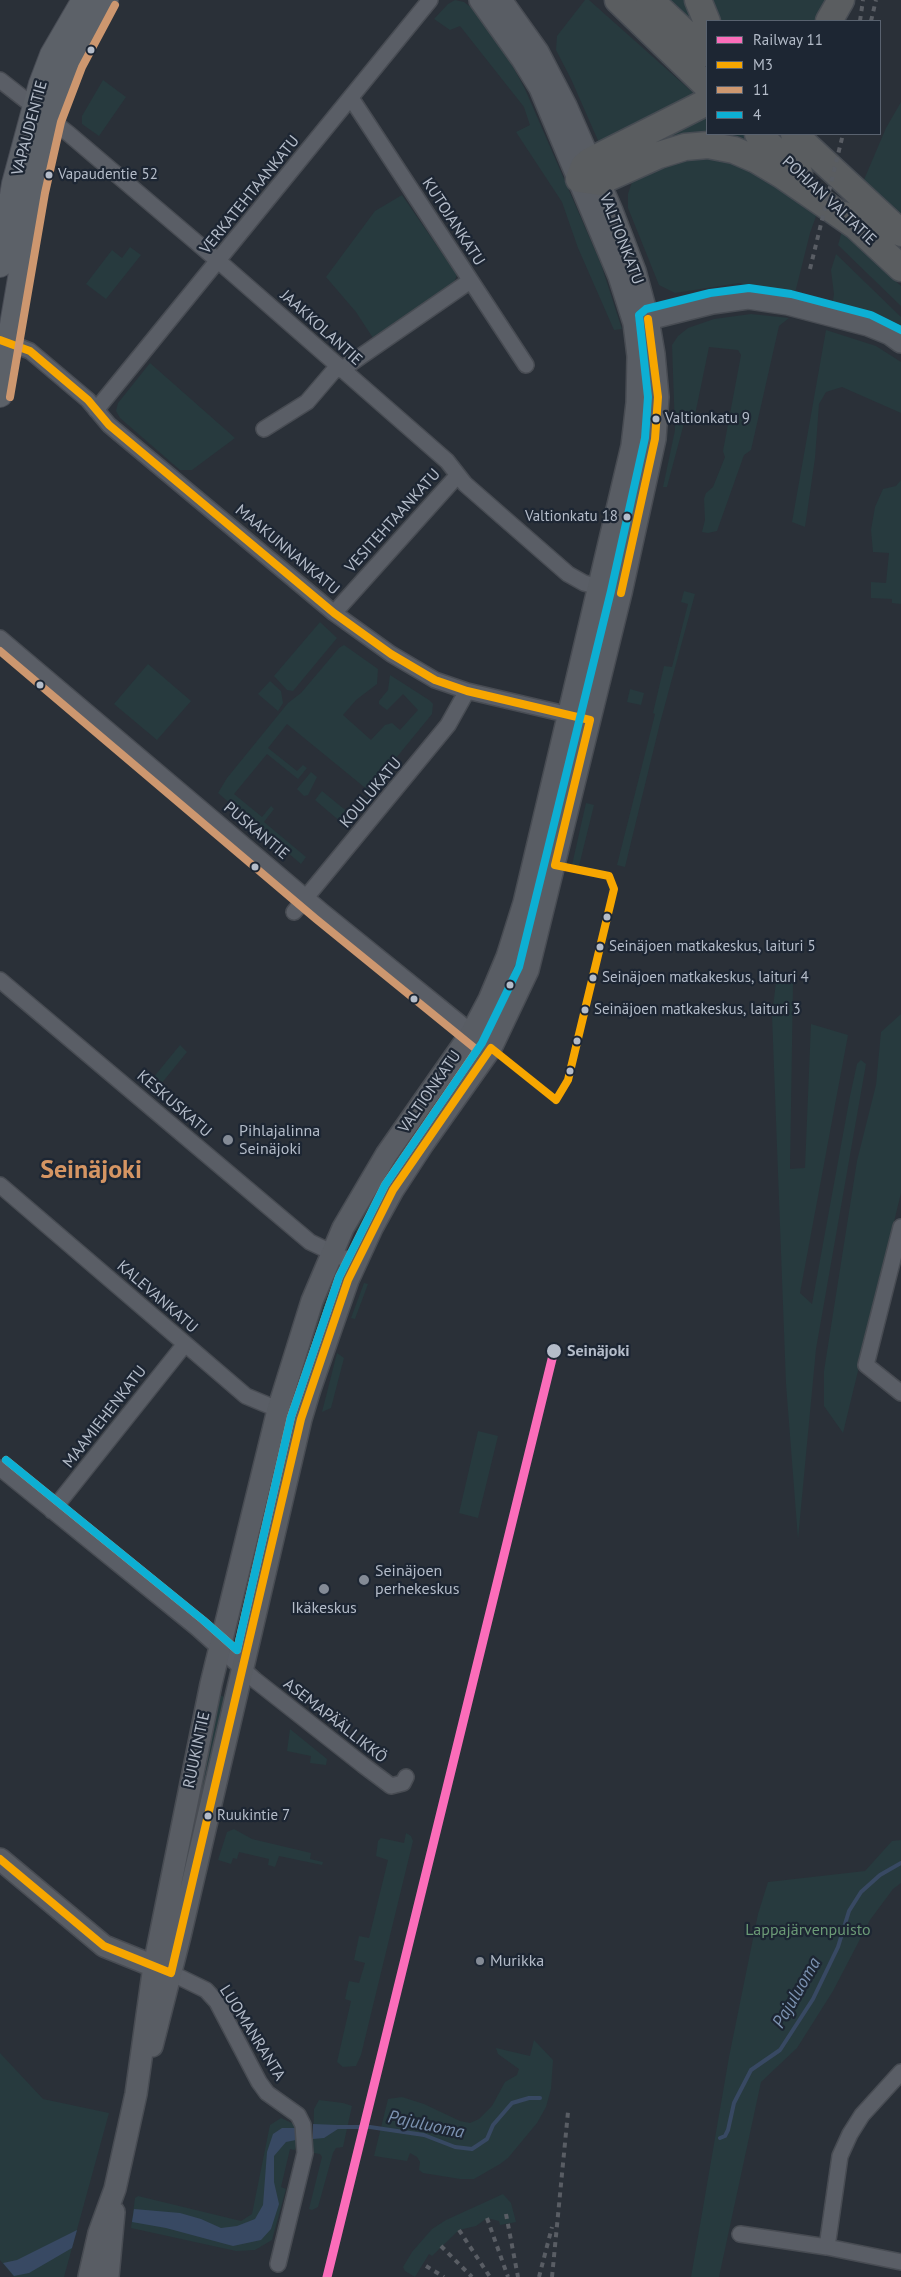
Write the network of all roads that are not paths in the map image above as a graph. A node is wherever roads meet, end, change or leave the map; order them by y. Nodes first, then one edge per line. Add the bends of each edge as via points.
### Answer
1 (84, 0) edge
2 (106, 0) edge
3 (430, 0) edge
4 (480, 0) edge
5 (501, 0) edge
6 (618, 0) edge
7 (650, 0) edge
8 (698, 0) edge
9 (841, 0) edge
10 (706, 20) edge
11 (830, 20) edge
12 (706, 52) edge
13 (0, 80) edge
14 (706, 85) edge
15 (352, 98) junction
16 (701, 105) edge
17 (43, 113) junction
18 (759, 135) edge
19 (795, 135) edge
20 (590, 174) junction
21 (856, 226) junction
22 (901, 233) edge
23 (219, 261) junction
24 (0, 265) edge
25 (901, 268) edge
26 (470, 281) junction
27 (641, 321) junction
28 (4, 341) edge
29 (901, 342) edge
30 (526, 365) dead end
31 (339, 368) junction
32 (0, 395) edge
33 (96, 410) junction
34 (264, 429) dead end
35 (457, 476) junction
36 (600, 587) junction
37 (621, 593) junction
38 (334, 613) junction
39 (0, 638) edge
40 (466, 691) junction
41 (579, 717) junction
42 (306, 897) junction
43 (294, 912) dead end
44 (0, 980) edge
45 (472, 1032) junction
46 (491, 1048) junction
47 (0, 1186) edge
48 (901, 1227) edge
49 (332, 1252) junction
50 (356, 1264) junction
51 (185, 1344) junction
52 (901, 1393) edge
53 (278, 1410) junction
54 (301, 1419) junction
55 (0, 1468) edge
56 (52, 1511) junction
57 (220, 1649) junction
58 (243, 1669) junction
59 (406, 1776) dead end
60 (0, 1859) edge
61 (162, 1970) junction
62 (901, 2072) edge
63 (115, 2189) junction
64 (740, 2234) dead end
65 (828, 2247) junction
66 (901, 2262) edge
67 (278, 2264) dead end
68 (89, 2277) edge
69 (108, 2277) edge

1 - 17 main road, VAPAUDENTIE via 52,55
2 - 17 main road, VAPAUDENTIE
3 - 15 street, VERKATEHTAANKATU
4 - 20 main road, VALTIONKATU via 522,59
5 - 20 main road, VALTIONKATU via 538,52 566,106
6 - 14 highway
7 - 12 highway
8 - 10 highway
9 - 11 highway
13 - 17 street, JAAKKOLANTIE
15 - 23 street, VERKATEHTAANKATU
15 - 26 street, KUTOJANKATU
16 - 20 highway
17 - 23 street, JAAKKOLANTIE
17 - 24 main road, VAPAUDENTIE via 14,184
17 - 28 main road, VAPAUDENTIE via 35,191
18 - 21 highway, POHJAN VALTATIE
19 - 22 highway, POHJAN VALTATIE
20 - 21 highway via 685,147 708,145 734,150 782,175
20 - 27 main road, VALTIONKATU via 619,276
21 - 25 highway, POHJAN VALTATIE
23 - 31 street, JAAKKOLANTIE
23 - 33 street, VERKATEHTAANKATU
26 - 30 street, KUTOJANKATU
26 - 31 street
27 - 29 main road via 712,302 755,299 788,304 868,325
27 - 36 main road, VALTIONKATU via 633,437
27 - 37 main road, VALTIONKATU via 658,397 655,439
28 - 32 main road, VAPAUDENTIE
28 - 33 street, MAAKUNNANKATU via 30,351
31 - 34 street via 307,402
31 - 35 street, JAAKKOLANTIE via 447,461
33 - 38 street, MAAKUNNANKATU via 109,425
35 - 36 street, JAAKKOLANTIE via 568,574 584,584
35 - 38 street, VESITEHTAANKATU
36 - 37 street, JAAKKOLANTIE
36 - 41 main road, VALTIONKATU
37 - 41 main road, VALTIONKATU
38 - 40 street, MAAKUNNANKATU via 419,672
39 - 42 street, PUSKANTIE
40 - 41 street, MAAKUNNANKATU
40 - 42 street, KOULUKATU via 448,725
41 - 45 main road, VALTIONKATU via 507,958
41 - 46 main road, VALTIONKATU via 528,970
42 - 43 street, KOULUKATU
42 - 45 street, PUSKANTIE
44 - 49 street, KESKUSKATU via 310,1242
45 - 46 street, PUSKANTIE
45 - 49 main road, VALTIONKATU via 361,1193
46 - 50 main road, VALTIONKATU via 393,1190
47 - 51 street, KALEVANKATU
48 - 52 street via 866,1365
49 - 50 street, KESKUSKATU
49 - 53 main road, VALTIONKATU via 312,1301
50 - 54 main road, VALTIONKATU
51 - 53 street, KALEVANKATU via 246,1396
51 - 56 street, MAAMIEHENKATU
53 - 54 street, KALEVANKATU
53 - 57 main road, RUUKINTIE
54 - 58 main road, RUUKINTIE
55 - 56 street
56 - 57 street
57 - 58 street
57 - 61 main road, RUUKINTIE via 209,1694
58 - 59 street, ASEMAPÄÄLLIKKÖ via 391,1786 403,1783
58 - 61 main road, RUUKINTIE
60 - 61 main road via 104,1946
61 - 63 main road, RUUKINTIE
61 - 67 street, LUOMANRANTA via 206,1990 217,2002 259,2082 267,2093 298,2114 303,2125 305,2153
62 - 65 street via 862,2115 840,2156
63 - 68 main road, RUUKINTIE via 99,2233
63 - 69 main road, RUUKINTIE via 114,2235
64 - 65 street
65 - 66 street

